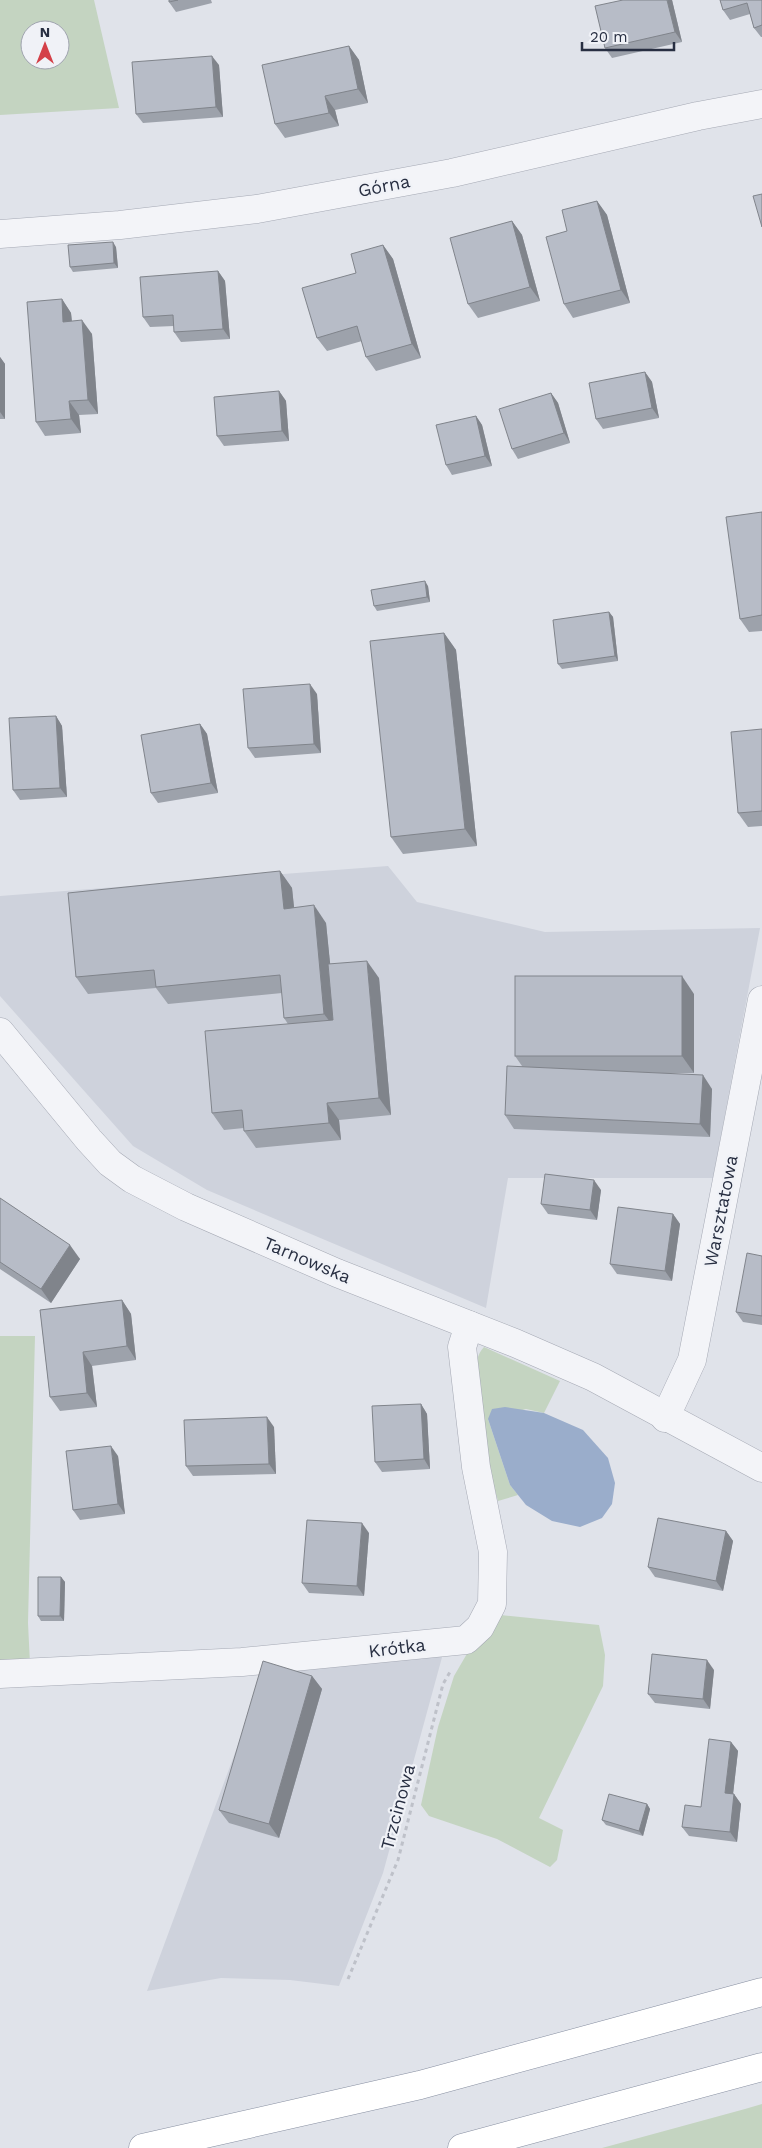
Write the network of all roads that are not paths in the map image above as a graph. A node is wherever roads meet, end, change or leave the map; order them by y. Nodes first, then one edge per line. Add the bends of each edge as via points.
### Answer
1 (762, 104) edge
2 (0, 234) edge
3 (762, 1000) edge
4 (0, 1032) edge
5 (469, 1325) junction
6 (665, 1418) junction
7 (762, 1468) edge
8 (0, 1674) edge
9 (762, 1992) edge
10 (762, 2067) edge
11 (142, 2148) edge
12 (462, 2148) edge

1 - 2 street, Górna via 452,173 257,209 120,225
3 - 6 street, Warsztatowa via 692,1360
4 - 5 street, Tarnowska via 89,1140 110,1163 132,1179 336,1273
5 - 6 street, Tarnowska via 593,1377
5 - 8 street, Krótka via 462,1347 476,1467 493,1552 492,1604 480,1627 466,1640 242,1662
6 - 7 street, Tarnowska
9 - 11 highway via 429,2083
10 - 12 highway

